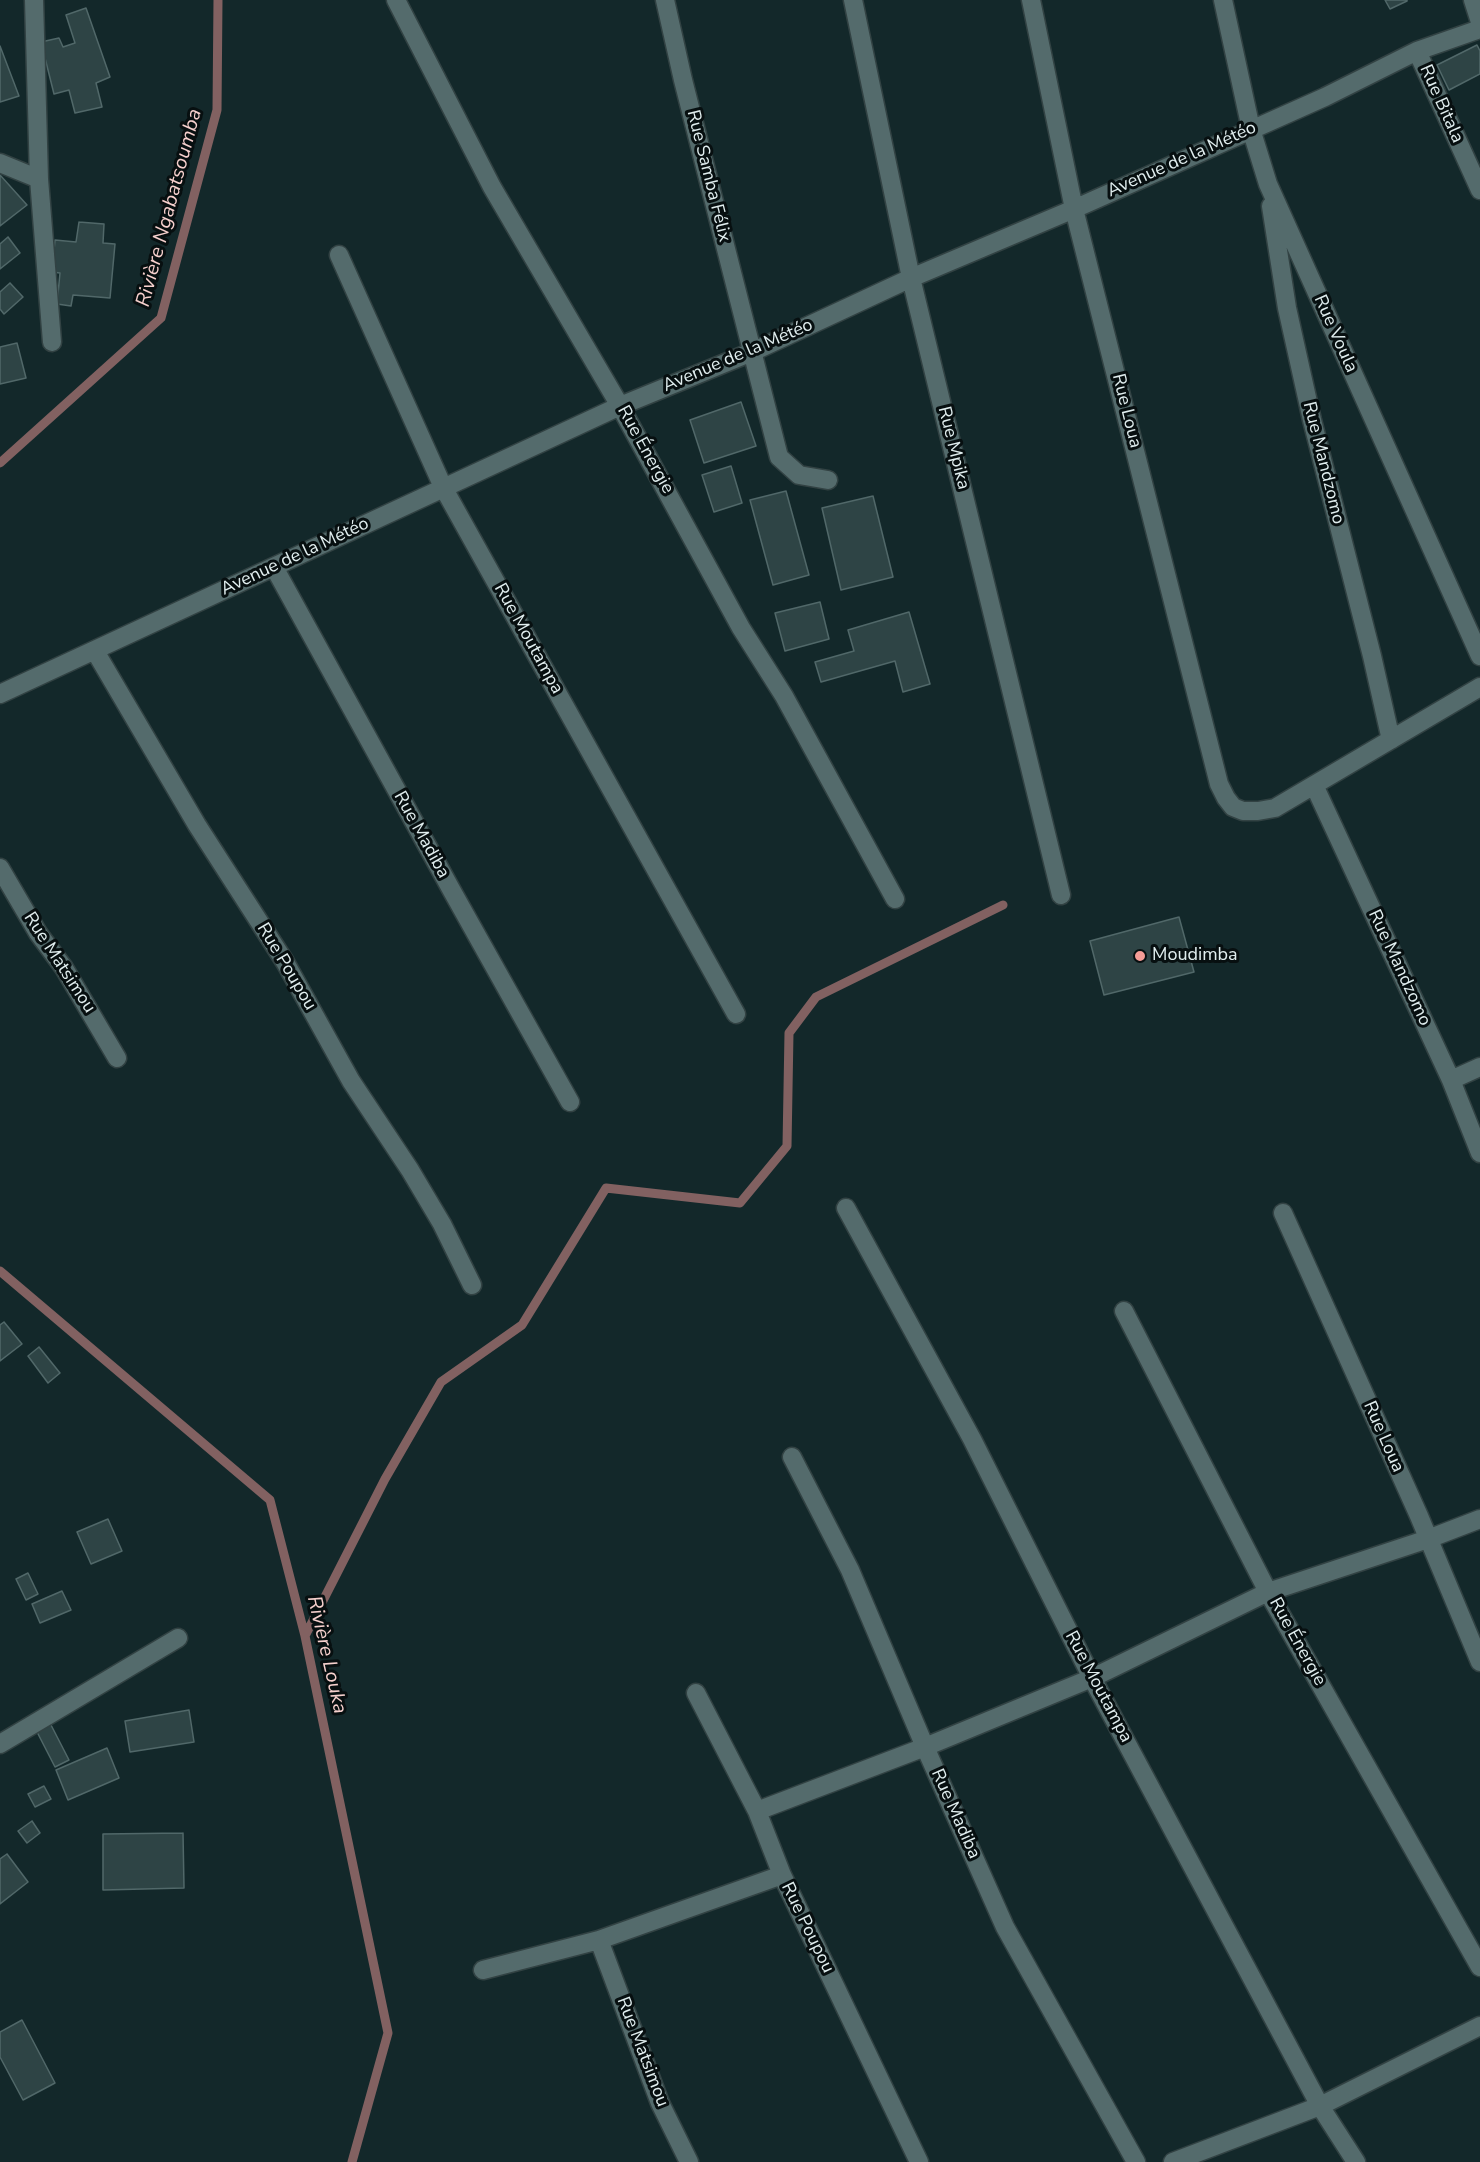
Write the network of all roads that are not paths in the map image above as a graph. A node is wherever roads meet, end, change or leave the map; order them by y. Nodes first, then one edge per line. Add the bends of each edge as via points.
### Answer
1 (34, 0) edge
2 (396, 0) edge
3 (665, 0) edge
4 (853, 0) edge
5 (1031, 0) edge
6 (1223, 0) edge
7 (1473, 0) edge
8 (1480, 22) edge
9 (1480, 29) edge
10 (1417, 51) junction
11 (1251, 129) junction
12 (0, 163) edge
13 (39, 179) junction
14 (1268, 184) junction
15 (1480, 190) edge
16 (1074, 209) junction
17 (339, 255) dead end
18 (911, 278) junction
19 (52, 342) dead end
20 (752, 352) junction
21 (620, 406) junction
22 (828, 480) dead end
23 (443, 487) junction
24 (274, 567) junction
25 (95, 651) junction
26 (1480, 656) edge
27 (1480, 687) edge
28 (0, 694) edge
29 (1391, 740) junction
30 (1314, 785) junction
31 (0, 868) edge
32 (1061, 895) dead end
33 (895, 899) dead end
34 (736, 1014) dead end
35 (117, 1058) dead end
36 (1480, 1067) edge
37 (1451, 1080) junction
38 (570, 1102) dead end
39 (1480, 1153) edge
40 (846, 1208) dead end
41 (1283, 1213) dead end
42 (472, 1285) dead end
43 (1124, 1311) dead end
44 (792, 1457) dead end
45 (1480, 1519) edge
46 (1428, 1539) junction
47 (1268, 1592) junction
48 (178, 1638) dead end
49 (1480, 1662) edge
50 (1092, 1678) junction
51 (696, 1693) dead end
52 (0, 1744) edge
53 (925, 1747) junction
54 (757, 1811) junction
55 (782, 1875) junction
56 (599, 1940) junction
57 (1480, 1967) edge
58 (483, 1970) dead end
59 (1480, 2026) edge
60 (1320, 2106) junction
61 (689, 2162) edge
62 (919, 2162) edge
63 (1136, 2162) edge
64 (1173, 2162) edge
65 (1356, 2162) edge

1 - 13 street
2 - 21 street, Rue Énergie via 492,188
3 - 20 street, Rue Samba Félix
4 - 18 street, Rue Mpika
5 - 16 street, Rue Loua
6 - 11 street, Rue Voula
7 - 8 street
9 - 10 street, Avenue de la Météo
10 - 11 street, Avenue de la Météo
10 - 15 street, Rue Bitala
11 - 14 street, Rue Voula
11 - 16 street, Avenue de la Météo
12 - 13 street
13 - 19 street
14 - 26 street, Rue Voula
14 - 29 street, Rue Mandzomo via 1287,308 1304,386
16 - 18 street, Avenue de la Météo
16 - 30 street, Rue Loua via 1219,784 1233,807 1243,811 1275,808
17 - 23 street, Rue Moutampa
18 - 20 street, Avenue de la Météo
18 - 32 street, Rue Mpika
20 - 21 street, Avenue de la Météo
20 - 22 street, Rue Samba Félix via 779,456 799,475
21 - 23 street, Avenue de la Météo
21 - 33 street, Rue Énergie
23 - 24 street, Avenue de la Météo
23 - 34 street, Rue Moutampa
24 - 25 street, Avenue de la Météo
24 - 38 street, Rue Madiba
25 - 28 street, Avenue de la Météo
25 - 42 street, Rue Poupou via 197,825 285,962 351,1081 410,1170
27 - 29 street
29 - 30 street
30 - 37 street, Rue Mandzomo
31 - 35 street, Rue Matsimou
36 - 37 street
37 - 39 street, Rue Mandzomo
40 - 50 street, Rue Moutampa via 972,1439
41 - 46 street, Rue Loua
43 - 47 street, Rue Énergie
44 - 53 street, Rue Madiba via 850,1570
45 - 46 street
46 - 47 street
46 - 49 street, Rue Loua
47 - 50 street
47 - 57 street, Rue Énergie
48 - 52 street
50 - 53 street
50 - 60 street, Rue Moutampa
51 - 54 street, Rue Poupou
53 - 54 street
53 - 63 street, Rue Madiba via 1005,1927
54 - 55 street, Rue Poupou
55 - 56 street
55 - 62 street, Rue Poupou
56 - 58 street
56 - 61 street, Rue Matsimou via 660,2103
59 - 60 street
60 - 64 street
60 - 65 street, Rue Moutampa

